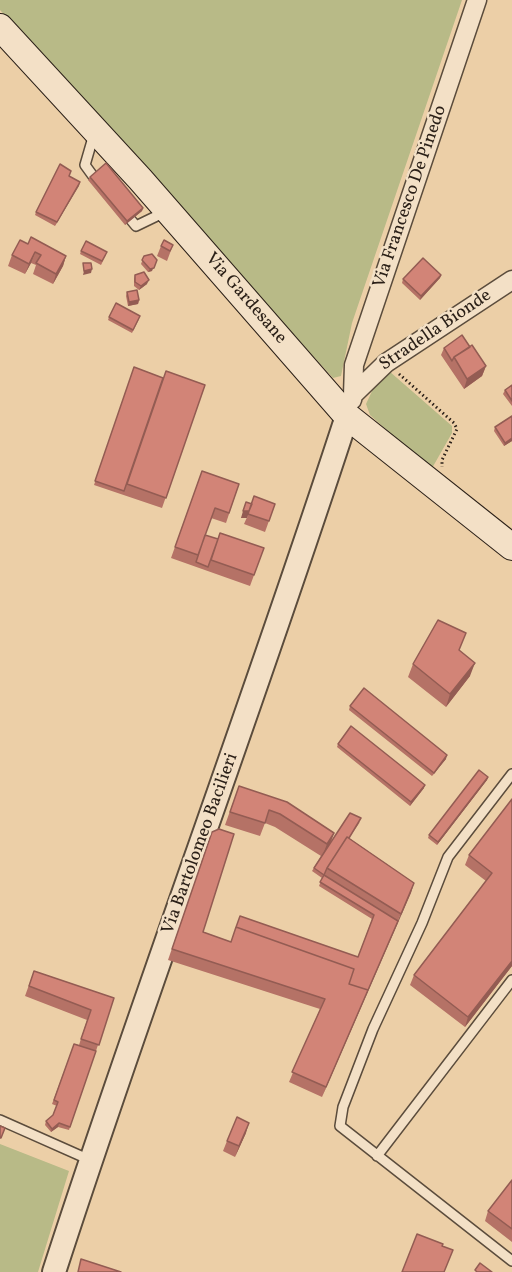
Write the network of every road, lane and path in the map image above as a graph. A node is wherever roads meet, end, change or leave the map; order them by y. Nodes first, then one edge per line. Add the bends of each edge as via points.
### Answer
1 (477, 0) edge
2 (0, 27) edge
3 (95, 129) junction
4 (93, 176) edge
5 (168, 211) junction
6 (131, 220) edge
7 (512, 280) edge
8 (386, 363) junction
9 (350, 405) junction
10 (445, 473) dead end
11 (512, 547) edge
12 (512, 774) edge
13 (512, 980) edge
14 (0, 1120) edge
15 (376, 1156) junction
16 (90, 1160) junction
17 (512, 1261) edge
18 (54, 1272) edge

1 - 9 street, Via Francesco De Pinedo via 354,365
2 - 3 main road, Via Gardesane
3 - 4 lane via 85,165
3 - 5 main road, Via Gardesane
5 - 6 lane via 136,226
5 - 9 main road, Via Gardesane
7 - 8 street, Stradella Bionde
8 - 9 street, Stradella Bionde
8 - 10 path via 454,423 455,434 442,460
9 - 11 main road, Via Gardesane
9 - 16 street, Via Bartolomeo Bacilieri via 217,801
12 - 15 lane via 448,857 343,1107 340,1126
13 - 15 lane
14 - 16 lane
15 - 17 lane
16 - 18 street, Via Bartolomeo Bacilieri

